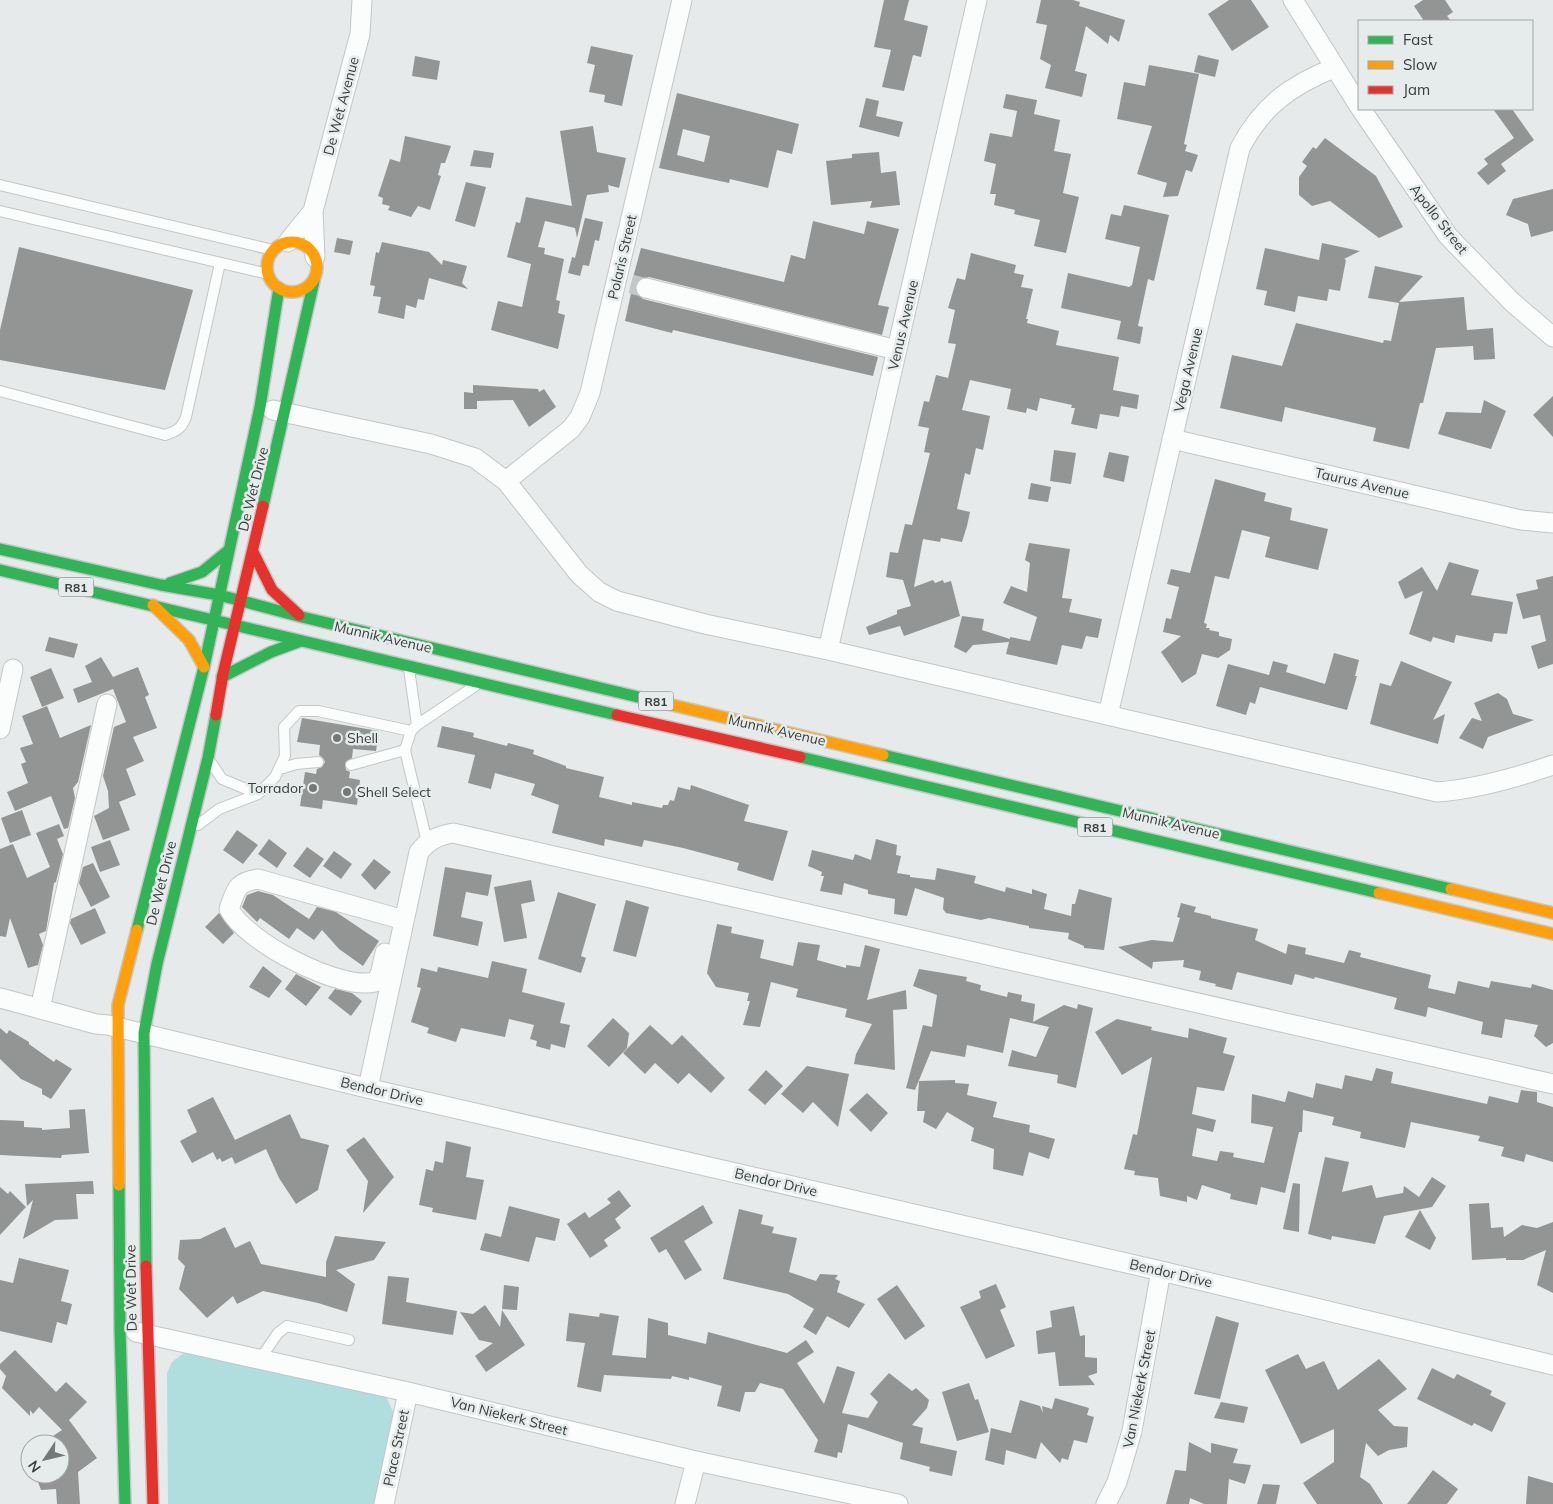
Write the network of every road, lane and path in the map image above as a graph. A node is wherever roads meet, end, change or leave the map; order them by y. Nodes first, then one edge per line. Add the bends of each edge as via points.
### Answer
1 (362, 0) edge
2 (682, 0) edge
3 (976, 0) edge
4 (1293, 0) edge
5 (1334, 68) junction
6 (1358, 104) edge
7 (1362, 110) edge
8 (0, 185) edge
9 (0, 211) edge
10 (313, 211) junction
11 (280, 246) junction
12 (315, 257) junction
13 (220, 263) junction
14 (268, 274) junction
15 (314, 281) junction
16 (631, 284) junction
17 (279, 288) junction
18 (1553, 337) edge
19 (897, 350) junction
20 (0, 391) edge
21 (260, 408) junction
22 (287, 412) junction
23 (1172, 439) junction
24 (506, 481) junction
25 (1553, 523) edge
26 (0, 549) edge
27 (229, 550) junction
28 (253, 552) junction
29 (0, 570) edge
30 (161, 585) junction
31 (219, 595) junction
32 (240, 601) junction
33 (152, 604) junction
34 (302, 617) junction
35 (214, 620) junction
36 (235, 626) junction
37 (301, 641) junction
38 (828, 650) junction
39 (409, 666) junction
40 (204, 667) junction
41 (13, 669) dead end
42 (222, 676) junction
43 (480, 683) junction
44 (107, 704) dead end
45 (1108, 715) junction
46 (414, 728) junction
47 (0, 729) edge
48 (405, 750) junction
49 (208, 756) junction
50 (318, 762) dead end
51 (351, 765) dead end
52 (1553, 765) edge
53 (280, 769) junction
54 (258, 794) junction
55 (188, 834) junction
56 (427, 842) junction
57 (1553, 913) edge
58 (398, 918) junction
59 (1553, 934) edge
60 (0, 998) edge
61 (40, 1009) junction
62 (117, 1028) junction
63 (144, 1033) junction
64 (1553, 1084) edge
65 (368, 1088) junction
66 (1161, 1271) junction
67 (120, 1329) junction
68 (147, 1334) junction
69 (349, 1340) dead end
70 (260, 1359) junction
71 (1553, 1365) edge
72 (408, 1392) junction
73 (696, 1461) junction
74 (388, 1501) edge
75 (125, 1504) edge
76 (153, 1504) edge
77 (685, 1504) edge
78 (898, 1504) edge
79 (1106, 1504) edge

1 - 10 street, De Wet Avenue via 360,34
2 - 16 street, Polaris Street
3 - 19 street, Venus Avenue
4 - 5 street, Apollo Street
5 - 6 street, Apollo Street
5 - 23 street, Vega Avenue via 1309,78 1273,102 1250,129 1240,148
7 - 18 street, Apollo Street via 1448,236 1512,302
8 - 11 lane
9 - 13 lane
10 - 11 street, De Wet Avenue
10 - 12 street, De Wet Avenue
11 - 12 main road via 304,245
11 - 14 main road via 268,258
12 - 15 main road via 318,265
13 - 14 lane
13 - 20 lane via 186,417 183,426 175,432 166,435
14 - 17 main road via 271,282
15 - 17 main road via 302,292 293,293
15 - 22 main road, De Wet Drive
16 - 19 street
16 - 24 street, Polaris Street via 580,417 557,441
17 - 21 main road, De Wet Drive
19 - 38 street, Venus Avenue
21 - 22 street
21 - 27 main road, De Wet Drive
22 - 24 street via 456,450 475,458
22 - 28 main road, De Wet Drive
23 - 25 street, Taurus Avenue via 1521,520
23 - 45 street, Vega Avenue
24 - 38 street via 579,574 599,592 617,601 705,624
26 - 30 main road, Munnik Avenue / R81
27 - 30 main road via 202,575
27 - 31 main road, De Wet Drive
28 - 32 main road, De Wet Drive
28 - 34 main road via 272,590
29 - 33 main road, Munnik Avenue / R81
30 - 31 main road, Munnik Avenue / R81
31 - 32 main road, Munnik Avenue / R81
31 - 35 main road, De Wet Drive
32 - 34 main road, Munnik Avenue / R81
32 - 36 main road, De Wet Drive
33 - 35 main road, Munnik Avenue / R81
33 - 40 main road via 189,640
34 - 57 main road, Munnik Avenue / R81
35 - 36 main road, Munnik Avenue / R81
35 - 40 main road, De Wet Drive
36 - 37 main road, Munnik Avenue / R81
36 - 42 main road, De Wet Drive
37 - 39 main road, Munnik Avenue / R81
37 - 42 main road
38 - 45 street
39 - 43 main road, Munnik Avenue / R81
39 - 46 lane
40 - 62 main road, De Wet Drive via 118,1005
41 - 47 street
42 - 49 main road, De Wet Drive
43 - 46 lane
43 - 59 main road, Munnik Avenue / R81
44 - 61 street
45 - 52 street via 1437,792 1482,786
46 - 48 lane
46 - 53 lane via 318,711 299,711 284,727 285,756
48 - 51 lane
48 - 56 lane
49 - 54 lane via 222,779
49 - 55 main road, De Wet Drive
50 - 53 lane
53 - 54 lane
54 - 55 lane via 218,809
55 - 63 main road, De Wet Drive
56 - 58 street via 419,852
56 - 64 street via 437,836 452,834
58 - 58 street via 258,879 246,880 237,887 229,909 239,923 302,966 367,984 375,982 380,975
58 - 65 street
60 - 61 street, Bendor Drive
61 - 62 street, Bendor Drive
62 - 63 street, Bendor Drive
62 - 67 main road, De Wet Drive
63 - 65 street, Bendor Drive
63 - 68 main road, De Wet Drive
65 - 66 street, Bendor Drive
66 - 71 street, Bendor Drive
66 - 79 street, Van Niekerk Street via 1130,1438 1118,1482
67 - 68 street, Van Niekerk Street
67 - 75 main road, De Wet Drive
68 - 70 street, Van Niekerk Street
68 - 76 main road, De Wet Drive
69 - 70 lane via 287,1326 278,1333
70 - 72 street, Van Niekerk Street
72 - 73 street, Van Niekerk Street
72 - 74 street, Place Street
73 - 77 street
73 - 78 street, Van Niekerk Street

